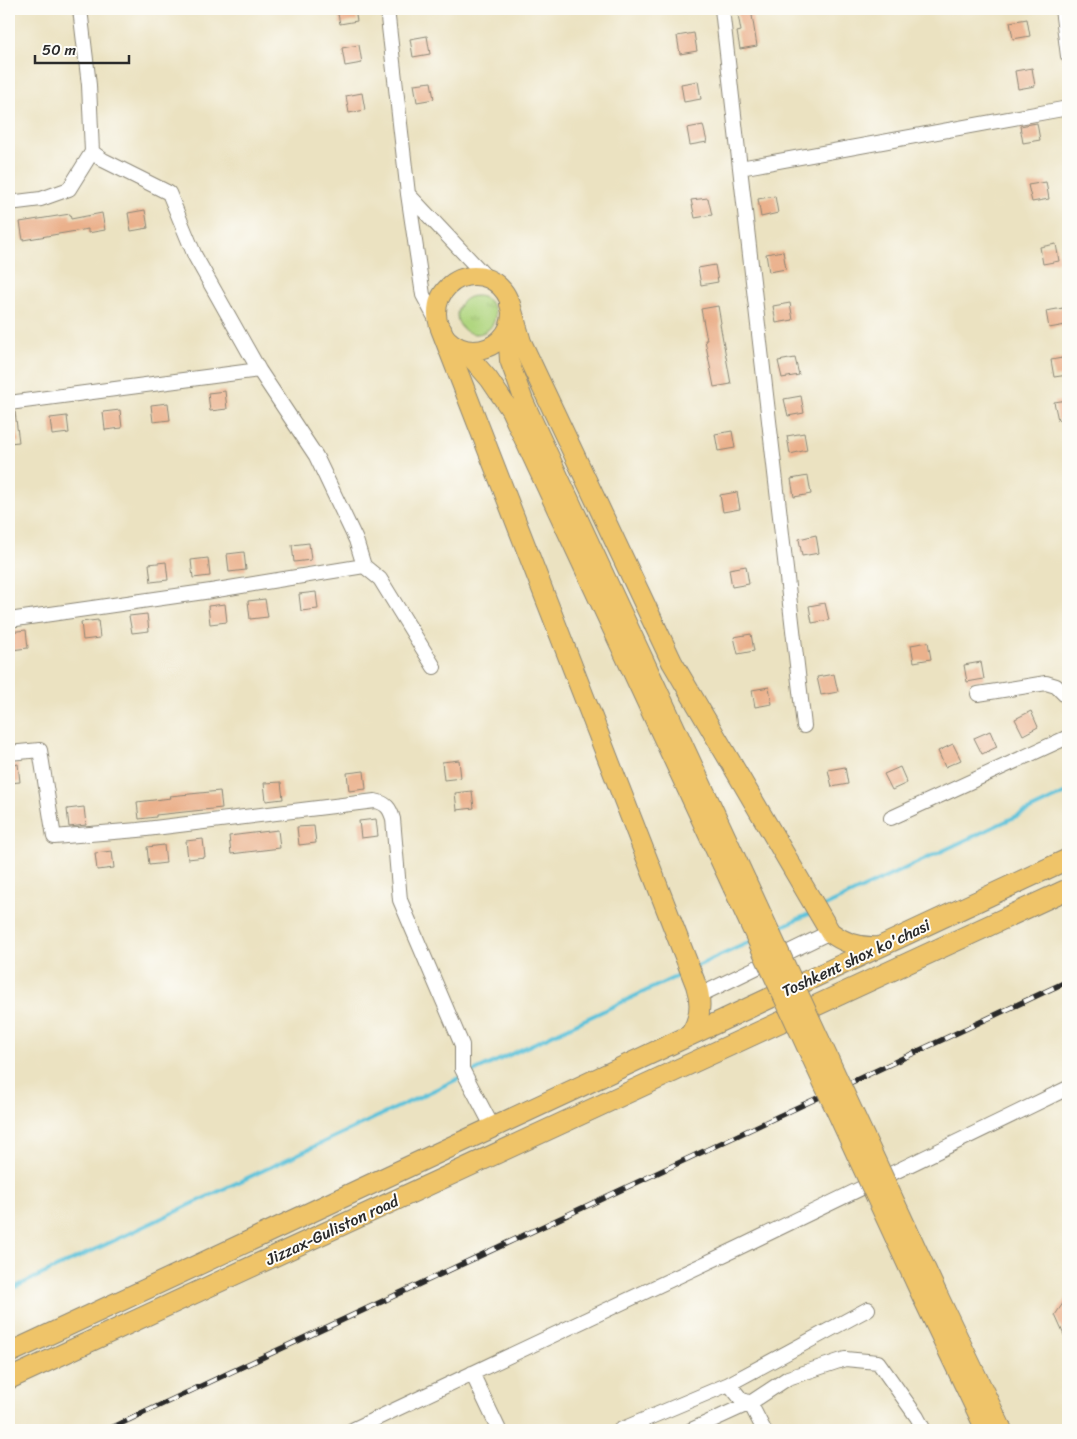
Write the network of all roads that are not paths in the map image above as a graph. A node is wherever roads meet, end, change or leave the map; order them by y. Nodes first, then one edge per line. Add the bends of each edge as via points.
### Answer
1 (80, 9) edge
2 (387, 9) edge
3 (722, 9) edge
4 (1062, 9) edge
5 (1068, 56) edge
6 (1068, 108) edge
7 (92, 152) junction
8 (740, 168) junction
9 (408, 194) junction
10 (9, 204) edge
11 (488, 278) junction
12 (510, 304) junction
13 (441, 329) junction
14 (506, 331) junction
15 (463, 349) junction
16 (259, 370) junction
17 (9, 403) edge
18 (364, 566) junction
19 (9, 620) edge
20 (434, 666) dead end
21 (978, 694) dead end
22 (1068, 698) edge
23 (804, 726) dead end
24 (1068, 737) edge
25 (9, 753) edge
26 (891, 818) dead end
27 (1068, 859) edge
28 (739, 884) junction
29 (1068, 889) edge
30 (828, 928) junction
31 (881, 946) junction
32 (698, 990) junction
33 (690, 1035) junction
34 (644, 1057) joint
35 (654, 1081) joint
36 (1068, 1088) edge
37 (493, 1128) junction
38 (931, 1297) junction
39 (868, 1309) dead end
40 (9, 1353) edge
41 (472, 1373) junction
42 (9, 1379) edge
43 (728, 1384) junction
44 (750, 1402) junction
45 (352, 1430) edge
46 (499, 1430) edge
47 (620, 1430) edge
48 (691, 1430) edge
49 (764, 1430) edge
50 (924, 1430) edge
51 (985, 1430) edge
52 (1003, 1430) edge

1 - 7 street via 89,85
2 - 9 street
3 - 8 street
4 - 5 street
6 - 8 street
7 - 10 street via 69,189 41,199
7 - 16 street via 169,193 195,256
8 - 23 street
9 - 11 street
9 - 13 street via 423,295
11 - 12 main road via 500,286
11 - 13 main road via 467,277 448,288 438,308
12 - 14 main road via 511,318
12 - 30 highway via 521,342 672,662
13 - 15 main road via 450,341
13 - 32 highway
14 - 15 main road via 498,342 485,349
14 - 28 main road via 511,370 524,401
15 - 28 main road via 510,410
16 - 17 street
16 - 18 street via 316,456 356,540
18 - 19 street
18 - 20 street via 380,579
21 - 22 street via 1046,683 1056,686
24 - 26 street
25 - 37 street via 40,750 54,837 375,801 388,807 393,819 400,900 462,1045 465,1074
27 - 31 highway, Toshkent shox ko'chasi
28 - 38 main road, bridge
29 - 35 highway, Toshkent shox ko'chasi
30 - 31 highway via 848,943
30 - 32 street
31 - 33 highway, Toshkent shox ko'chasi
32 - 33 highway via 699,1016
33 - 34 highway, Toshkent shox ko'chasi
34 - 37 highway, Jizzax-Guliston road
35 - 42 highway, Jizzax-Guliston road
36 - 41 street
37 - 40 highway, Jizzax-Guliston road
38 - 51 main road
38 - 52 main road
39 - 43 street
41 - 45 street
41 - 46 street
43 - 44 street via 741,1399
43 - 47 street
44 - 48 street
44 - 49 street
44 - 50 street via 788,1378 845,1359 878,1362

